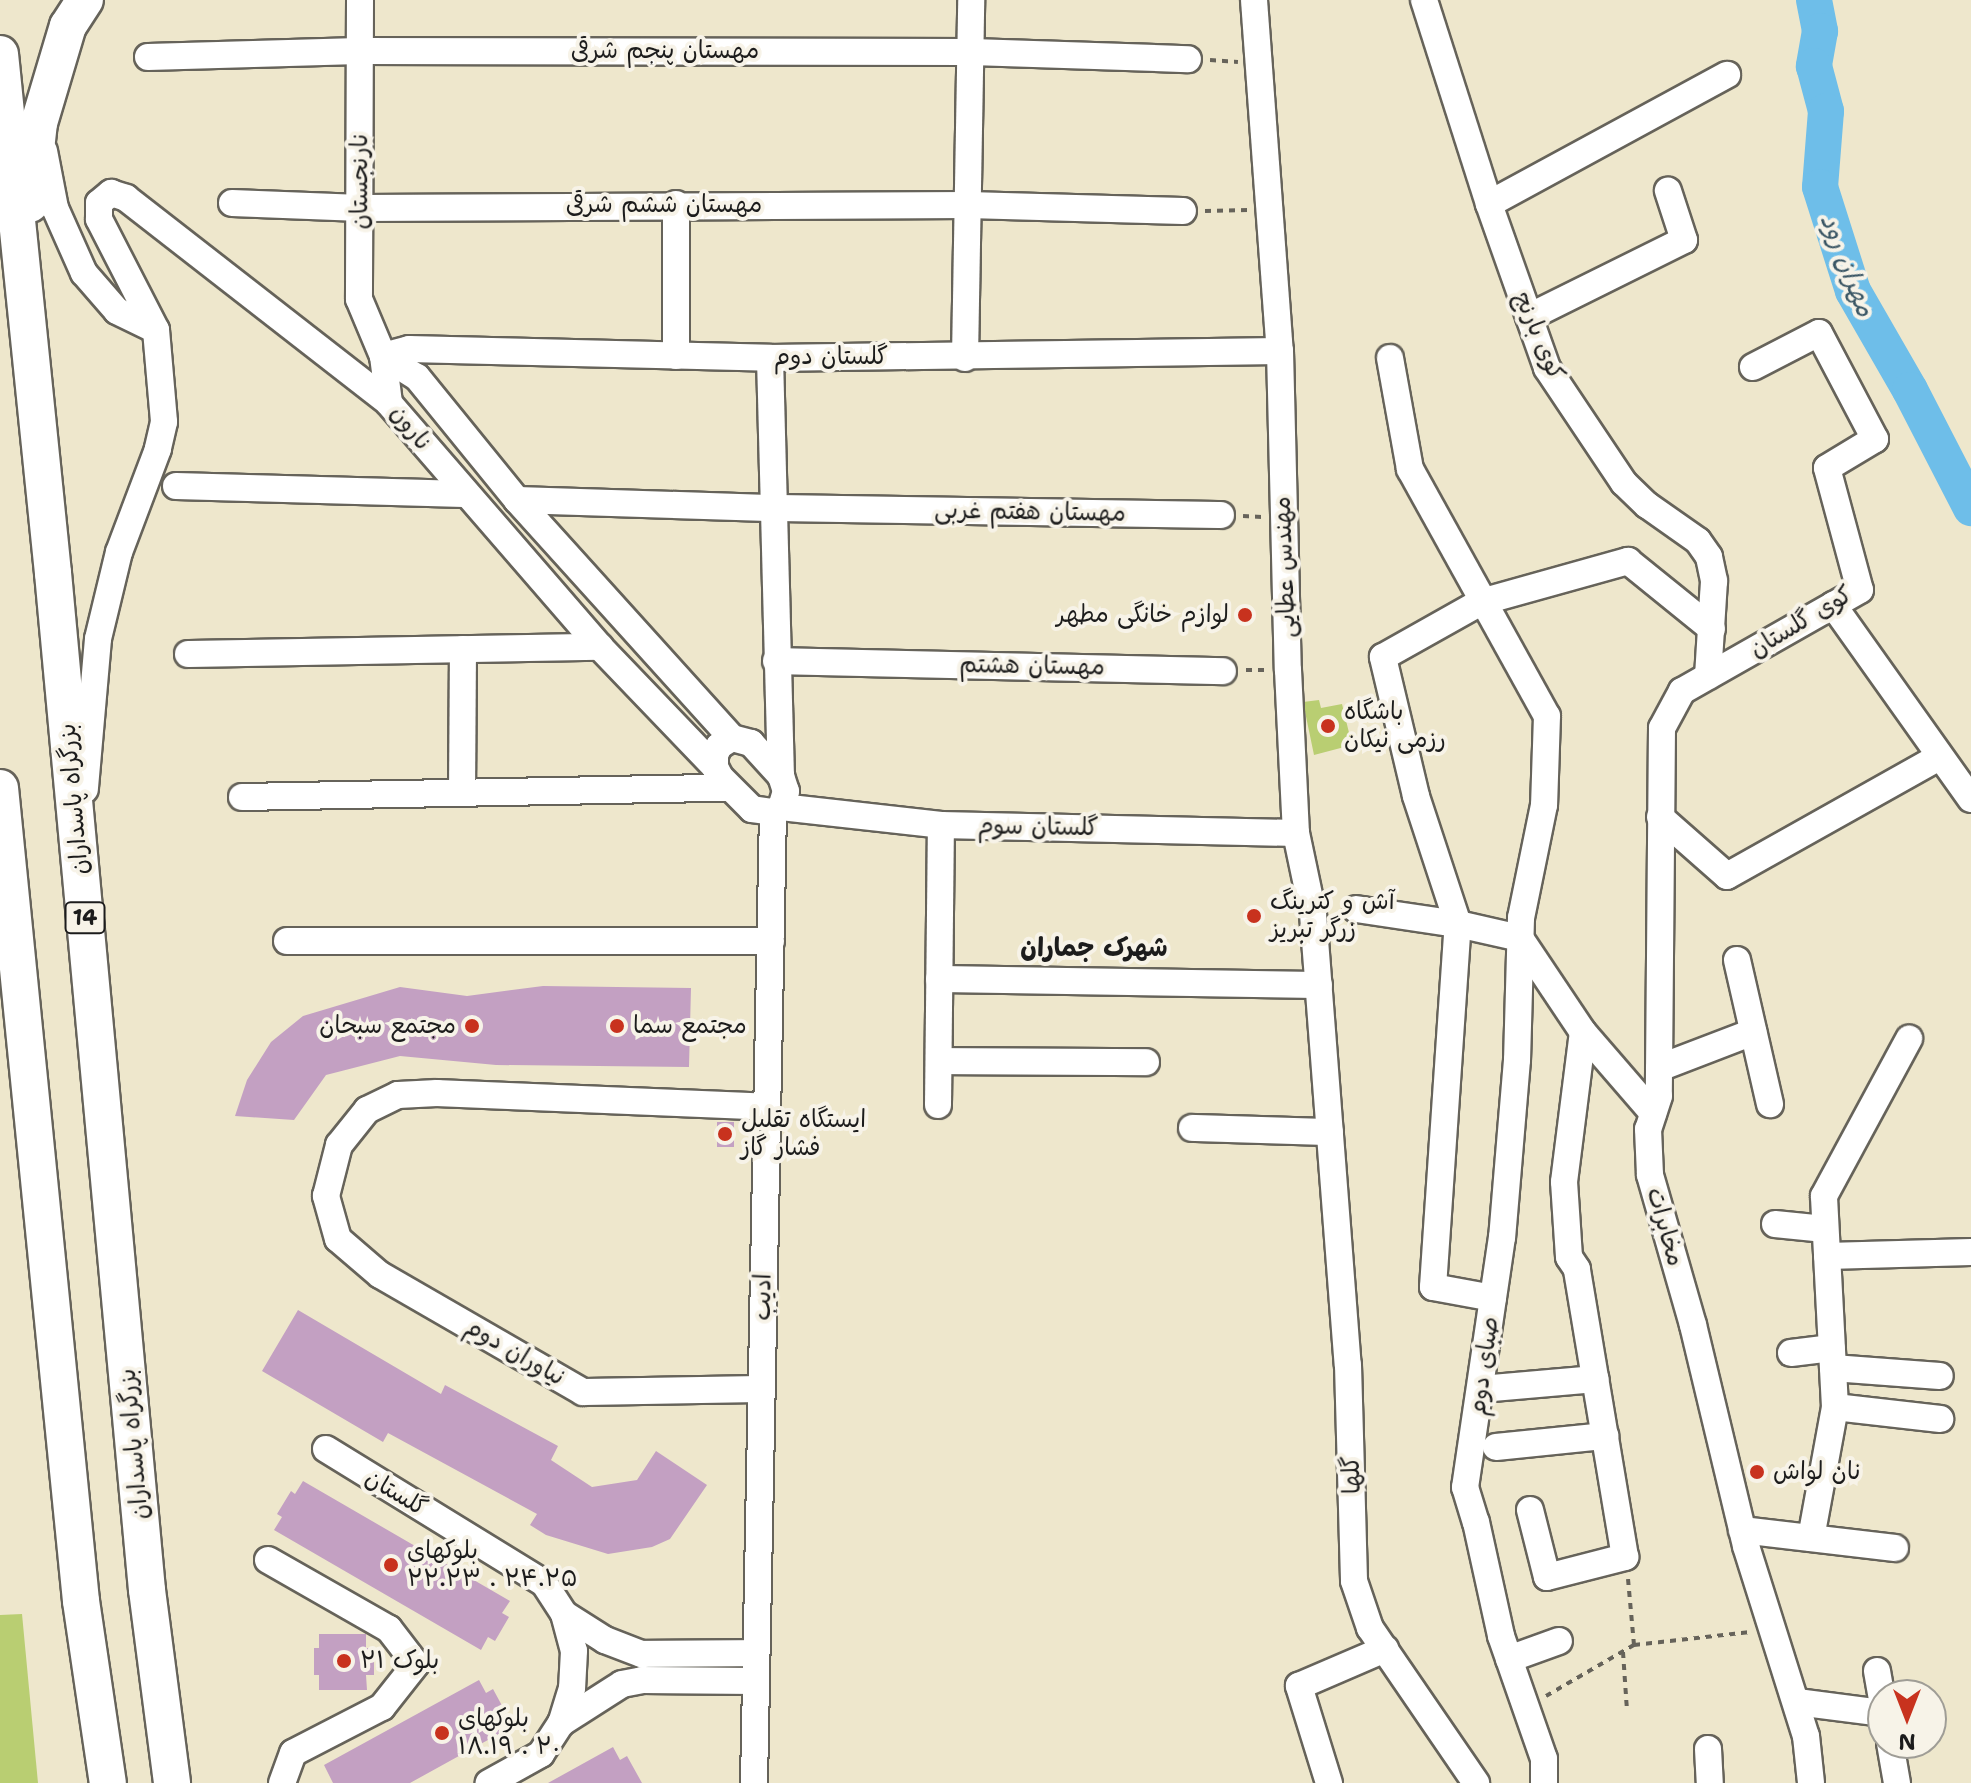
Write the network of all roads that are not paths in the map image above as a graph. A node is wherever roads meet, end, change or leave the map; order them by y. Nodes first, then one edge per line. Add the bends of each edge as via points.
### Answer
1 (85, 0) edge
2 (360, 0) edge
3 (971, 0) edge
4 (1254, 0) edge
5 (1424, 0) edge
6 (359, 51) junction
7 (972, 52) junction
8 (0, 54) edge
9 (148, 57) dead end
10 (1188, 59) road end
11 (1727, 75) dead end
12 (39, 123) junction
13 (1668, 191) dead end
14 (232, 203) dead end
15 (676, 204) junction
16 (1489, 204) junction
17 (968, 205) junction
18 (361, 208) junction
19 (1183, 211) road end
20 (22, 285) junction
21 (1529, 317) junction
22 (156, 330) junction
23 (1280, 351) junction
24 (383, 356) junction
25 (676, 356) junction
26 (770, 358) junction
27 (965, 358) junction
28 (1390, 358) dead end
29 (1753, 367) dead end
30 (389, 403) junction
31 (176, 486) dead end
32 (464, 494) junction
33 (517, 500) junction
34 (776, 508) junction
35 (1221, 515) road end
36 (1481, 602) junction
37 (1833, 605) junction
38 (1712, 629) junction
39 (600, 647) junction
40 (463, 649) junction
41 (188, 654) dead end
42 (776, 661) junction
43 (1223, 671) road end
44 (1708, 676) junction
45 (732, 738) junction
46 (1939, 757) junction
47 (781, 776) junction
48 (722, 778) junction
49 (0, 788) edge
50 (462, 793) junction
51 (242, 797) dead end
52 (1971, 799) edge
53 (777, 810) junction
54 (1660, 817) junction
55 (941, 825) junction
56 (1296, 833) junction
57 (79, 856) junction
58 (1356, 909) dead end
59 (1458, 924) junction
60 (1520, 938) junction
61 (287, 941) dead end
62 (771, 941) junction
63 (1737, 960) dead end
64 (939, 979) junction
65 (1319, 985) junction
66 (1583, 1032) junction
67 (1753, 1032) junction
68 (1909, 1039) dead end
69 (939, 1061) junction
70 (1146, 1062) dead end
71 (1659, 1068) junction
72 (1770, 1104) dead end
73 (938, 1105) dead end
74 (767, 1107) junction
75 (1653, 1113) junction
76 (1192, 1128) dead end
77 (1330, 1132) junction
78 (1775, 1224) dead end
79 (1825, 1229) junction
80 (1971, 1252) edge
81 (1827, 1256) junction
82 (1493, 1298) junction
83 (1791, 1353) dead end
84 (1832, 1358) junction
85 (1940, 1376) dead end
86 (1596, 1379) junction
87 (761, 1389) junction
88 (1481, 1389) junction
89 (1835, 1407) junction
90 (1940, 1419) dead end
91 (1605, 1436) junction
92 (1496, 1447) dead end
93 (326, 1449) dead end
94 (1530, 1510) dead end
95 (1742, 1530) junction
96 (1811, 1538) junction
97 (1895, 1548) dead end
98 (268, 1560) dead end
99 (564, 1614) junction
100 (1559, 1641) dead end
101 (1385, 1649) junction
102 (756, 1653) junction
103 (1509, 1659) junction
104 (1877, 1671) dead end
105 (1878, 1679) edge
106 (755, 1681) junction
107 (1797, 1702) junction
108 (1867, 1711) edge
109 (561, 1723) junction
110 (1708, 1749) dead end
111 (1893, 1759) edge
112 (108, 1783) edge
113 (172, 1783) edge
114 (282, 1783) edge
115 (489, 1783) edge
116 (754, 1783) edge
117 (1329, 1783) edge
118 (1476, 1783) edge
119 (1544, 1783) edge
120 (1710, 1783) edge
121 (1811, 1783) edge
122 (1897, 1783) edge

1 - 12 highway via 68,26
2 - 6 street, نارنجستان
3 - 7 street
4 - 23 street, مهندس عطایی
5 - 16 street, کوی بارنج
6 - 7 street, مهستان پنجم شرقی
6 - 9 street, مهستان پنجم شرقی
6 - 18 street, نارنجستان
7 - 10 street, مهستان پنجم شرقی
7 - 17 street
8 - 20 highway, بزرگراه پاسداران / 14
11 - 16 street
12 - 20 highway
12 - 22 street via 55,208 84,273 117,311
13 - 21 street via 1684,240
14 - 18 street, مهستان ششم شرقی
15 - 17 street, مهستان ششم شرقی
15 - 18 street, مهستان ششم شرقی
15 - 25 street
16 - 21 street, کوی بارنج
17 - 19 street, مهستان ششم شرقی
17 - 27 street
18 - 24 street, نارنجستان via 359,299
20 - 57 highway, بزرگراه پاسداران / 14
21 - 38 street, کوی بارنج via 1547,368 1624,483 1698,541 1709,557
22 - 30 street via 99,219 99,203 111,193 126,198
22 - 57 street via 164,422 119,552 98,639
23 - 27 street, گلستان دوم
23 - 56 street, مهندس عطایی
24 - 25 street, گلستان دوم via 409,349
24 - 30 street, نارون
24 - 33 street, نارون via 417,377
25 - 26 street, گلستان دوم
26 - 27 street, گلستان دوم
26 - 34 street, ادیب
28 - 36 street, صبای دوم via 1410,469
29 - 37 street, کوی گلستان via 1819,333 1875,439 1827,468 1860,590
30 - 32 street, نارون
31 - 32 street
32 - 39 street, نارون
33 - 34 street, مهستان هفتم غربی
33 - 45 street, نارون
34 - 35 street, مهستان هفتم غربی
34 - 42 street, ادیب
36 - 38 street via 1628,561
36 - 59 street via 1383,657 1416,796
36 - 60 street, صبای دوم via 1547,716 1544,805
37 - 44 street, کوی گلستان
37 - 46 street
38 - 44 street, کوی بارنج
39 - 40 street
39 - 48 street, نارون
40 - 41 street
40 - 50 street
42 - 43 street, مهستان هشتم
42 - 47 street, ادیب
44 - 54 street, مخابرات via 1682,691 1662,728
45 - 47 street, نارون via 751,743
45 - 48 street via 719,746
46 - 52 street
46 - 54 street via 1727,876
47 - 53 street, ادیب via 786,791
48 - 50 street
48 - 53 street, نارون via 752,809
49 - 112 highway via 81,1601
50 - 51 street
53 - 55 street, گلستان سوم
53 - 62 street, ادیب
54 - 71 street, مخابرات
55 - 56 street, گلستان سوم
55 - 64 street
56 - 65 street, مهندس عطایی via 1313,914
57 - 113 highway, بزرگراه پاسداران / 14 via 147,1590
58 - 59 street
59 - 60 street
59 - 82 street via 1433,1287
60 - 66 street
60 - 82 street, صبای دوم via 1517,1060
61 - 62 street
62 - 74 street, ادیب
63 - 67 street
64 - 65 street
64 - 69 street
65 - 77 street, مهندس عطایی
66 - 75 street
66 - 86 street via 1564,1182 1569,1257 1577,1269
67 - 71 street
67 - 72 street
68 - 79 street via 1824,1196
69 - 70 street
69 - 73 street
71 - 75 street, مخابرات
74 - 87 street, ادیب
74 - 87 street, نیاوران دوم via 398,1095 367,1110 339,1145 326,1196 338,1239 380,1275 583,1392
75 - 95 street, مخابرات via 1648,1129 1650,1175
76 - 77 street
77 - 101 street, گلها via 1348,1365 1354,1581 1370,1628
78 - 79 street
79 - 81 street
80 - 81 street
81 - 84 street
82 - 88 street, صبای دوم
83 - 84 street
84 - 85 street
84 - 89 street
86 - 88 street
86 - 91 street
87 - 102 street, ادیب
88 - 103 street, صبای دوم via 1465,1487
89 - 90 street
89 - 96 street
91 - 92 street
91 - 94 street via 1625,1557 1547,1577
93 - 99 street, گلستان via 544,1583
95 - 96 street
95 - 107 street, مخابرات
96 - 97 street
98 - 114 street via 389,1629 416,1664 382,1707 293,1753
99 - 102 street via 605,1640 642,1654
99 - 109 street, گلستان via 574,1651 572,1688
100 - 103 street
101 - 117 street via 1299,1686
101 - 118 street, گلها
102 - 106 street, ادیب
103 - 119 street, صبای دوم via 1544,1759
104 - 105 street
106 - 109 street via 622,1684
106 - 116 street, ادیب
107 - 108 street
107 - 121 street, مخابرات
109 - 115 street, گلستان via 541,1754
110 - 120 street
111 - 122 street

